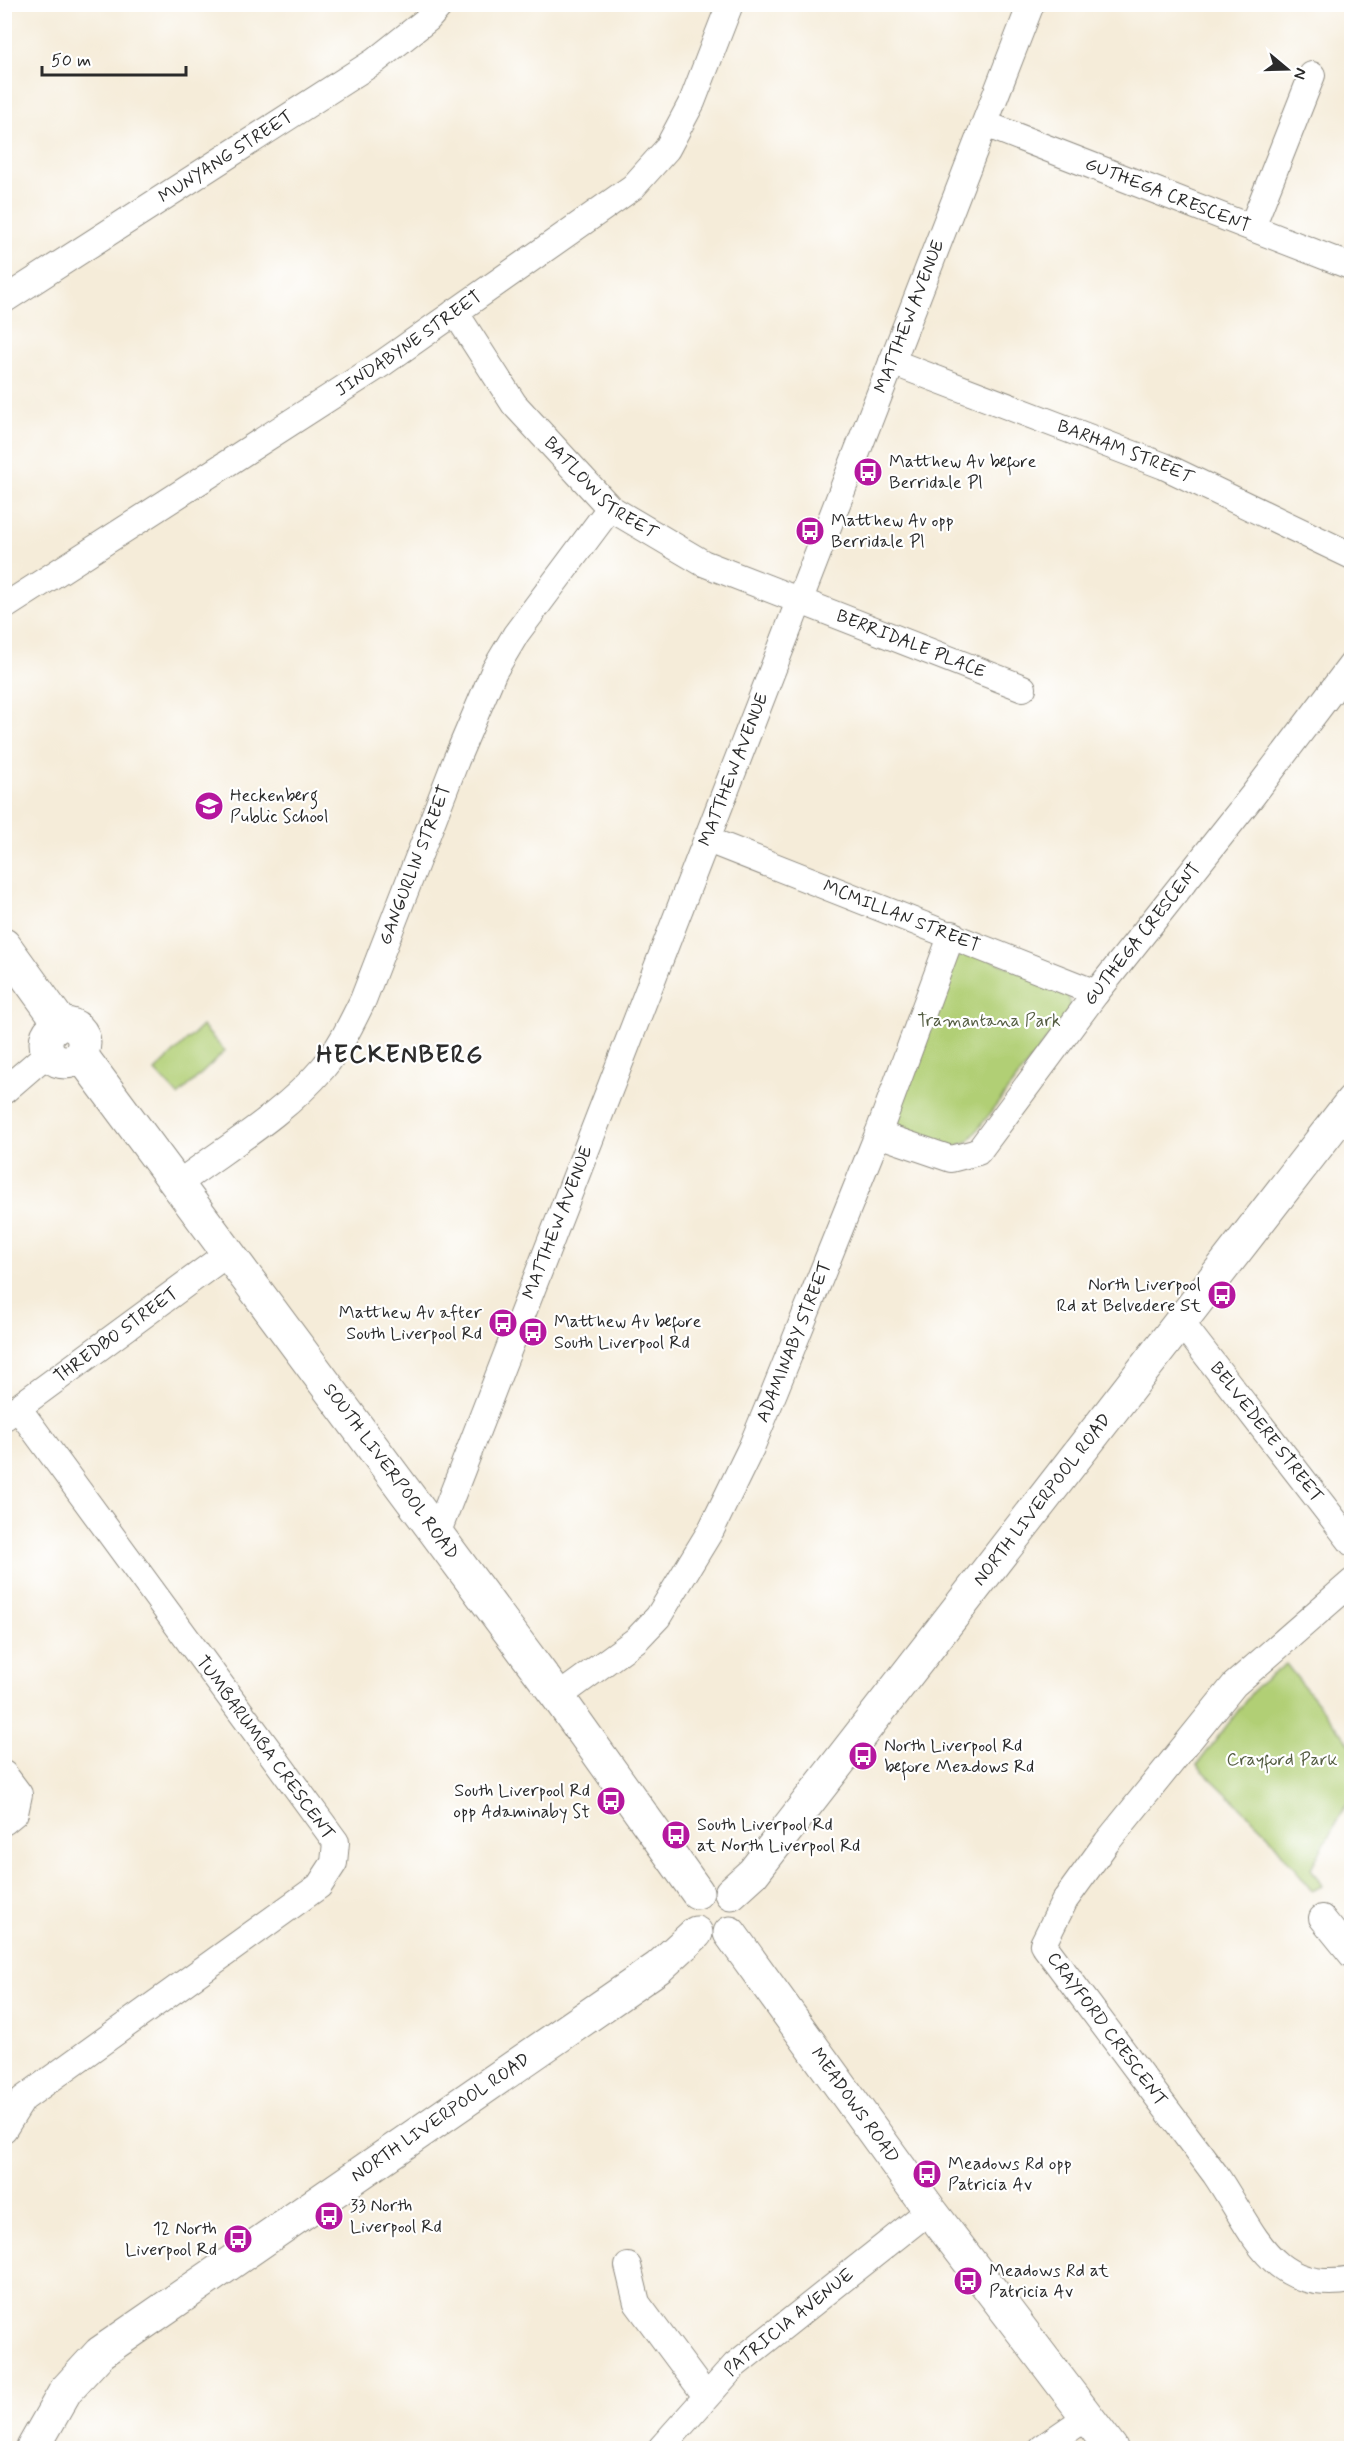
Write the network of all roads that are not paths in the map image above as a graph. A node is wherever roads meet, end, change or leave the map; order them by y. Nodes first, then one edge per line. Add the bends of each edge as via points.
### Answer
1 (441, 4) edge
2 (730, 4) edge
3 (1031, 4) edge
4 (1312, 75) dead end
5 (985, 124) junction
6 (1252, 227) junction
7 (1352, 267) edge
8 (4, 300) edge
9 (455, 312) junction
10 (892, 362) junction
11 (610, 508) junction
12 (1352, 556) edge
13 (799, 601) junction
14 (4, 607) edge
15 (1352, 664) edge
16 (1023, 688) dead end
17 (708, 840) junction
18 (952, 934) junction
19 (4, 945) edge
20 (1096, 993) junction
21 (54, 1039) junction
22 (4, 1090) edge
23 (1352, 1101) edge
24 (878, 1134) junction
25 (178, 1184) junction
26 (228, 1253) junction
27 (1180, 1321) junction
28 (11, 1412) edge
29 (437, 1534) junction
30 (1352, 1543) edge
31 (1352, 1582) edge
32 (558, 1697) junction
33 (4, 1774) edge
34 (4, 1822) edge
35 (697, 1892) junction
36 (731, 1893) junction
37 (1322, 1918) dead end
38 (696, 1933) junction
39 (730, 1934) junction
40 (1352, 1955) edge
41 (4, 2129) edge
42 (930, 2210) junction
43 (628, 2266) dead end
44 (1352, 2280) edge
45 (706, 2396) junction
46 (1087, 2417) junction
47 (33, 2448) edge
48 (661, 2448) edge
49 (1042, 2448) edge
50 (1111, 2448) edge

1 - 8 street, MUNYANG STREET via 375,62
2 - 9 street, JINDABYNE STREET via 692,102 667,149 633,187
3 - 5 street, MATTHEW AVENUE
4 - 6 street
5 - 6 street, GUTHEGA CRESCENT
5 - 10 street, MATTHEW AVENUE
6 - 7 street, GUTHEGA CRESCENT
9 - 11 street, BATLOW STREET via 514,404
9 - 14 street, JINDABYNE STREET via 383,363
10 - 12 street, BARHAM STREET via 1164,466
10 - 13 street, MATTHEW AVENUE
11 - 13 street, BATLOW STREET via 703,563
11 - 25 street, GANGURLIN STREET via 499,662 346,1035 324,1067 293,1100
13 - 16 street, BERRIDALE PLACE
13 - 17 street, MATTHEW AVENUE
15 - 20 street, GUTHEGA CRESCENT
17 - 18 street, MCMILLAN STREET
17 - 29 street, MATTHEW AVENUE
18 - 20 street, MCMILLAN STREET
18 - 24 street, ADAMINABY STREET
19 - 21 main road
20 - 24 street, GUTHEGA CRESCENT via 978,1152 951,1159
21 - 22 street
21 - 25 main road, SOUTH LIVERPOOL ROAD via 68,1024 80,1030 85,1043 81,1055
23 - 27 main road, NORTH LIVERPOOL ROAD
24 - 32 street, ADAMINABY STREET via 751,1448 705,1539 658,1617 636,1640
25 - 26 main road, SOUTH LIVERPOOL ROAD
26 - 28 street, THREDBO STREET
26 - 29 main road, SOUTH LIVERPOOL ROAD
27 - 30 street, BELVEDERE STREET
27 - 36 main road, NORTH LIVERPOOL ROAD via 753,1873
28 - 41 street, TUMBARUMBA CRESCENT via 336,1842 334,1863 319,1886 23,2099
29 - 32 main road, SOUTH LIVERPOOL ROAD
31 - 44 street, CRAYFORD CRESCENT via 1234,1685 1107,1842 1065,1900 1043,1944 1215,2174 1258,2246 1281,2268 1312,2281
32 - 35 main road, SOUTH LIVERPOOL ROAD
33 - 34 street via 19,1794 15,1813
35 - 36 main road via 714,1887
35 - 38 main road via 687,1914
36 - 39 main road via 740,1915
37 - 40 street
38 - 39 main road via 713,1940
38 - 47 main road, NORTH LIVERPOOL ROAD via 659,1967 100,2353 66,2390
39 - 42 main road, MEADOWS ROAD
42 - 45 street, PATRICIA AVENUE via 735,2365
42 - 46 main road, MEADOWS ROAD
43 - 45 street via 637,2303
45 - 48 street, PATRICIA AVENUE
46 - 49 street
46 - 50 main road, MEADOWS ROAD

